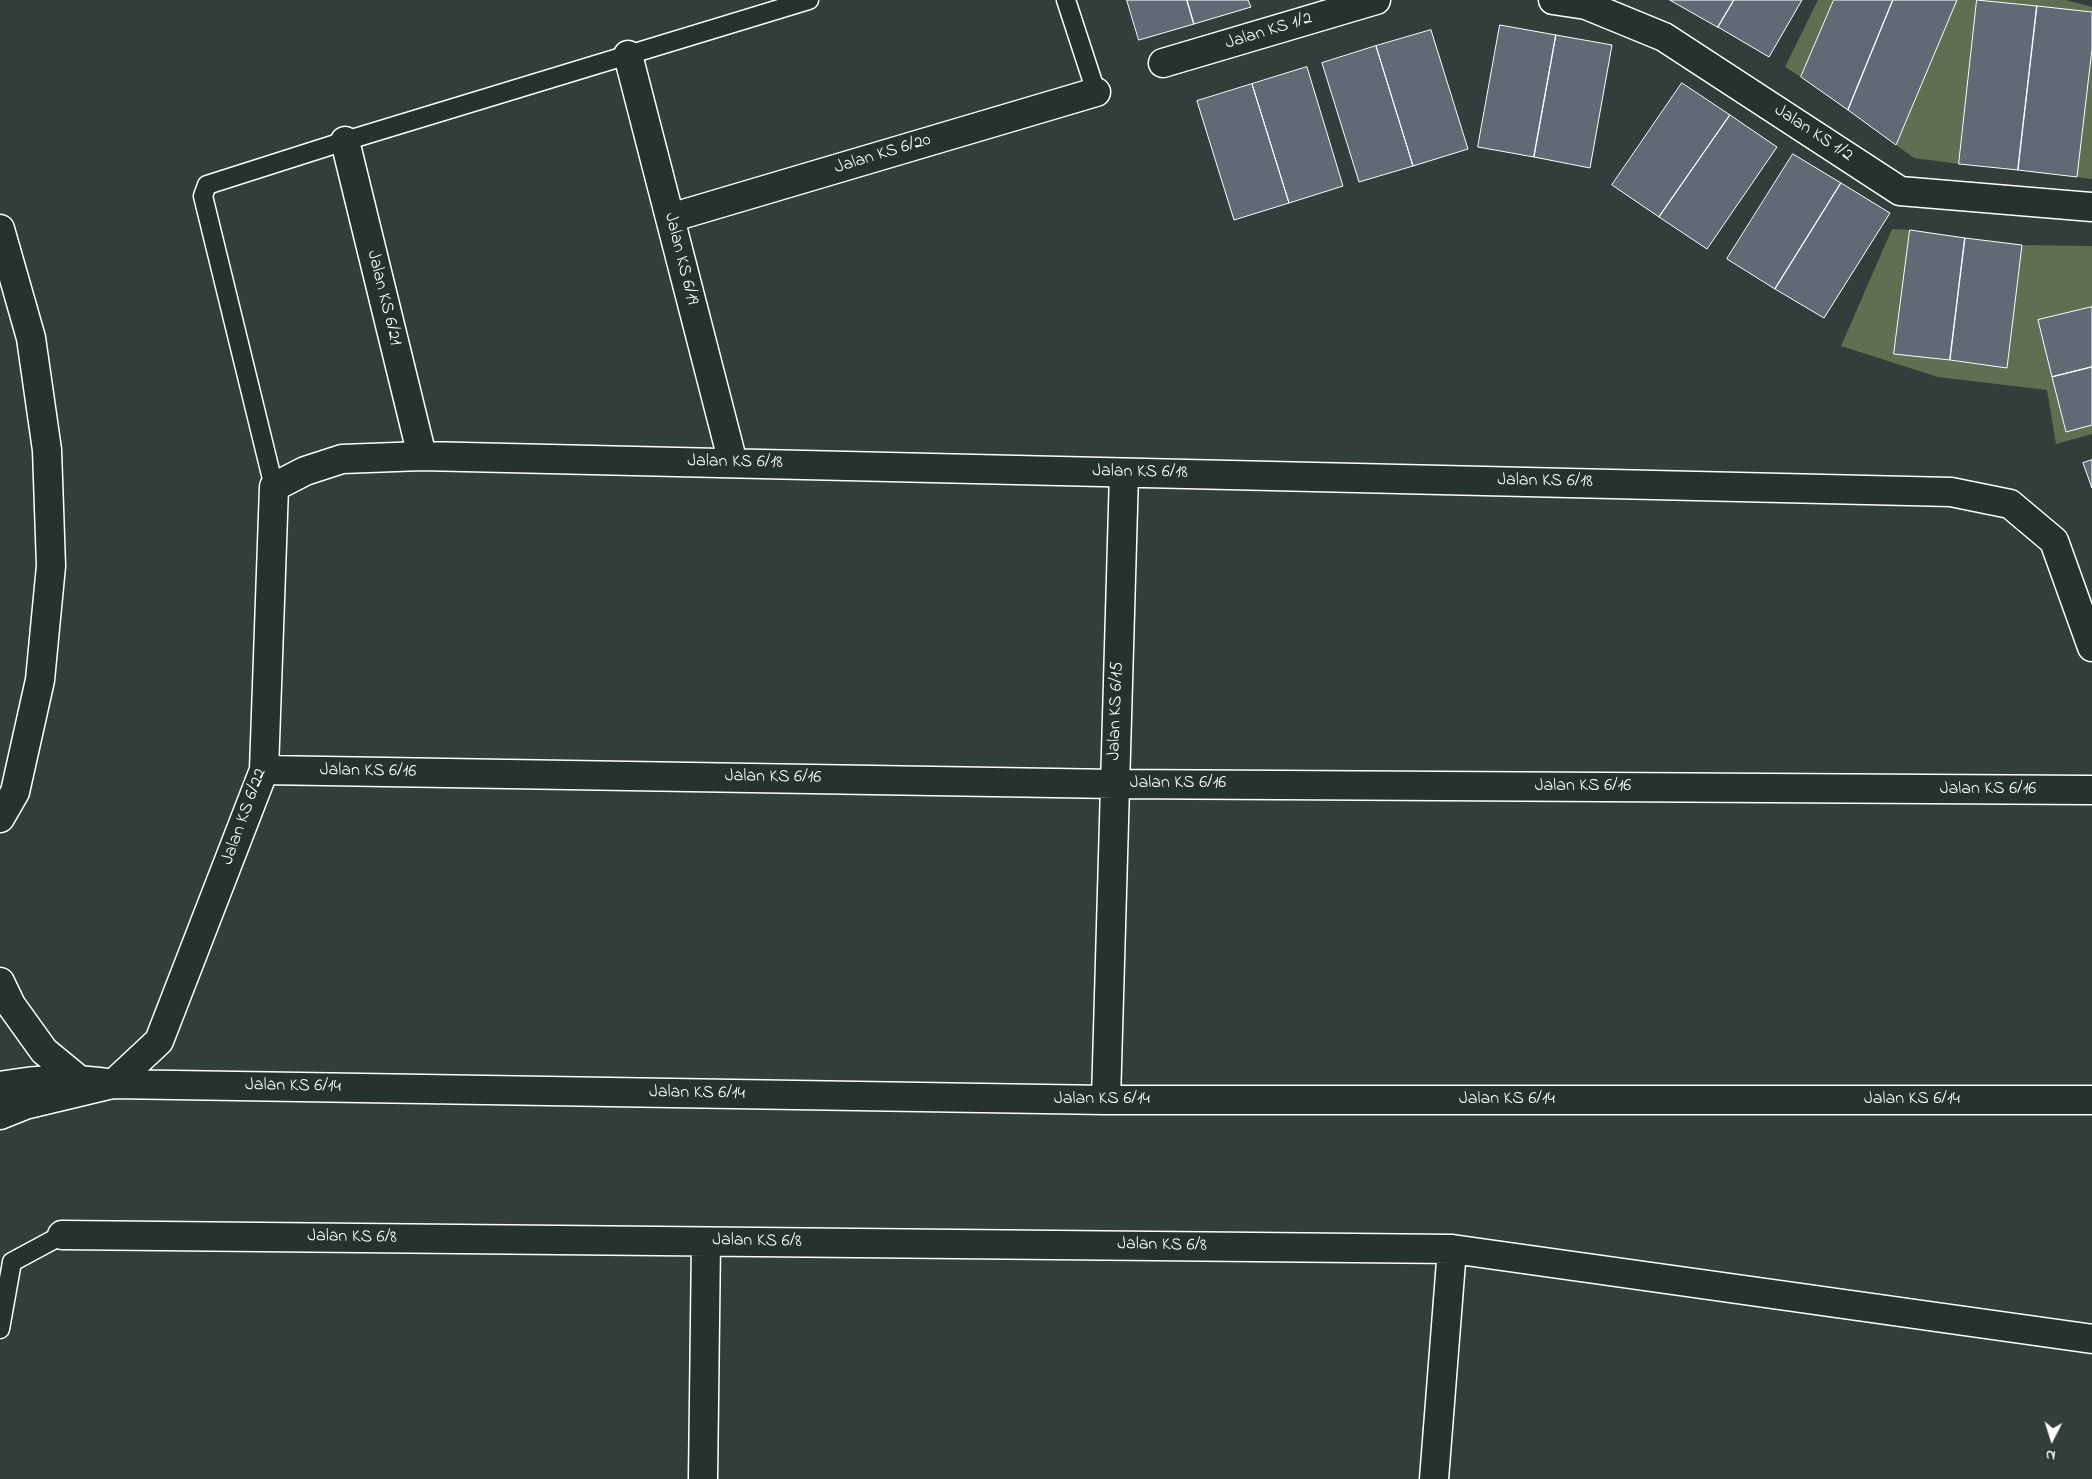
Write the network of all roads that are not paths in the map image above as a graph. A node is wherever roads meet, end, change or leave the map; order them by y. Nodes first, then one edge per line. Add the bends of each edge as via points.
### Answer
1 (808, 0) edge
2 (1066, 0) edge
3 (1376, 0) edge
4 (1553, 0) edge
5 (628, 55) junction
6 (1163, 63) dead end
7 (1096, 92) joint
8 (345, 141) junction
9 (2092, 207) edge
10 (670, 218) junction
11 (0, 229) edge
12 (422, 456) junction
13 (733, 464) junction
14 (1124, 472) junction
15 (274, 487) junction
16 (2092, 647) edge
17 (264, 770) junction
18 (1115, 784) junction
19 (2092, 790) edge
20 (0, 818) edge
21 (0, 982) edge
22 (78, 1079) junction
23 (113, 1084) junction
24 (0, 1086) edge
25 (1106, 1100) junction
26 (2092, 1100) edge
27 (0, 1115) edge
28 (62, 1235) joint
29 (706, 1242) junction
30 (1452, 1249) junction
31 (0, 1329) edge
32 (2092, 1339) edge
33 (703, 1479) edge
34 (1434, 1479) edge

1 - 5 lane
2 - 7 lane
3 - 6 street, Jalan KS 1/2
4 - 9 street, Jalan KS 1/2 via 1586,5 1664,37 1900,191
5 - 8 lane
5 - 10 street, Jalan KS 6/19
7 - 10 street, Jalan KS 6/20
8 - 12 street, Jalan KS 6/21
8 - 15 lane via 207,185 203,196
10 - 13 street, Jalan KS 6/19
11 - 20 street via 31,338 46,450 51,566 40,680 15,792
12 - 13 street, Jalan KS 6/18
12 - 15 street, Jalan KS 6/18 via 342,459
13 - 14 street, Jalan KS 6/18
14 - 16 street, Jalan KS 6/18 via 1951,492 2010,504 2054,541
14 - 18 street, Jalan KS 6/15
15 - 17 street, Jalan KS 6/22
17 - 18 street, Jalan KS 6/16
17 - 23 street, Jalan KS 6/22 via 159,1040
18 - 19 street, Jalan KS 6/16
18 - 25 street, Jalan KS 6/15
21 - 22 street via 11,1005 44,1051
22 - 23 street
22 - 24 street
23 - 25 street, Jalan KS 6/14
23 - 27 street
25 - 26 street, Jalan KS 6/14
28 - 29 street, Jalan KS 6/8
28 - 31 lane via 12,1262
29 - 30 street, Jalan KS 6/8
29 - 33 street
30 - 32 street, Jalan KS 6/8
30 - 34 street

